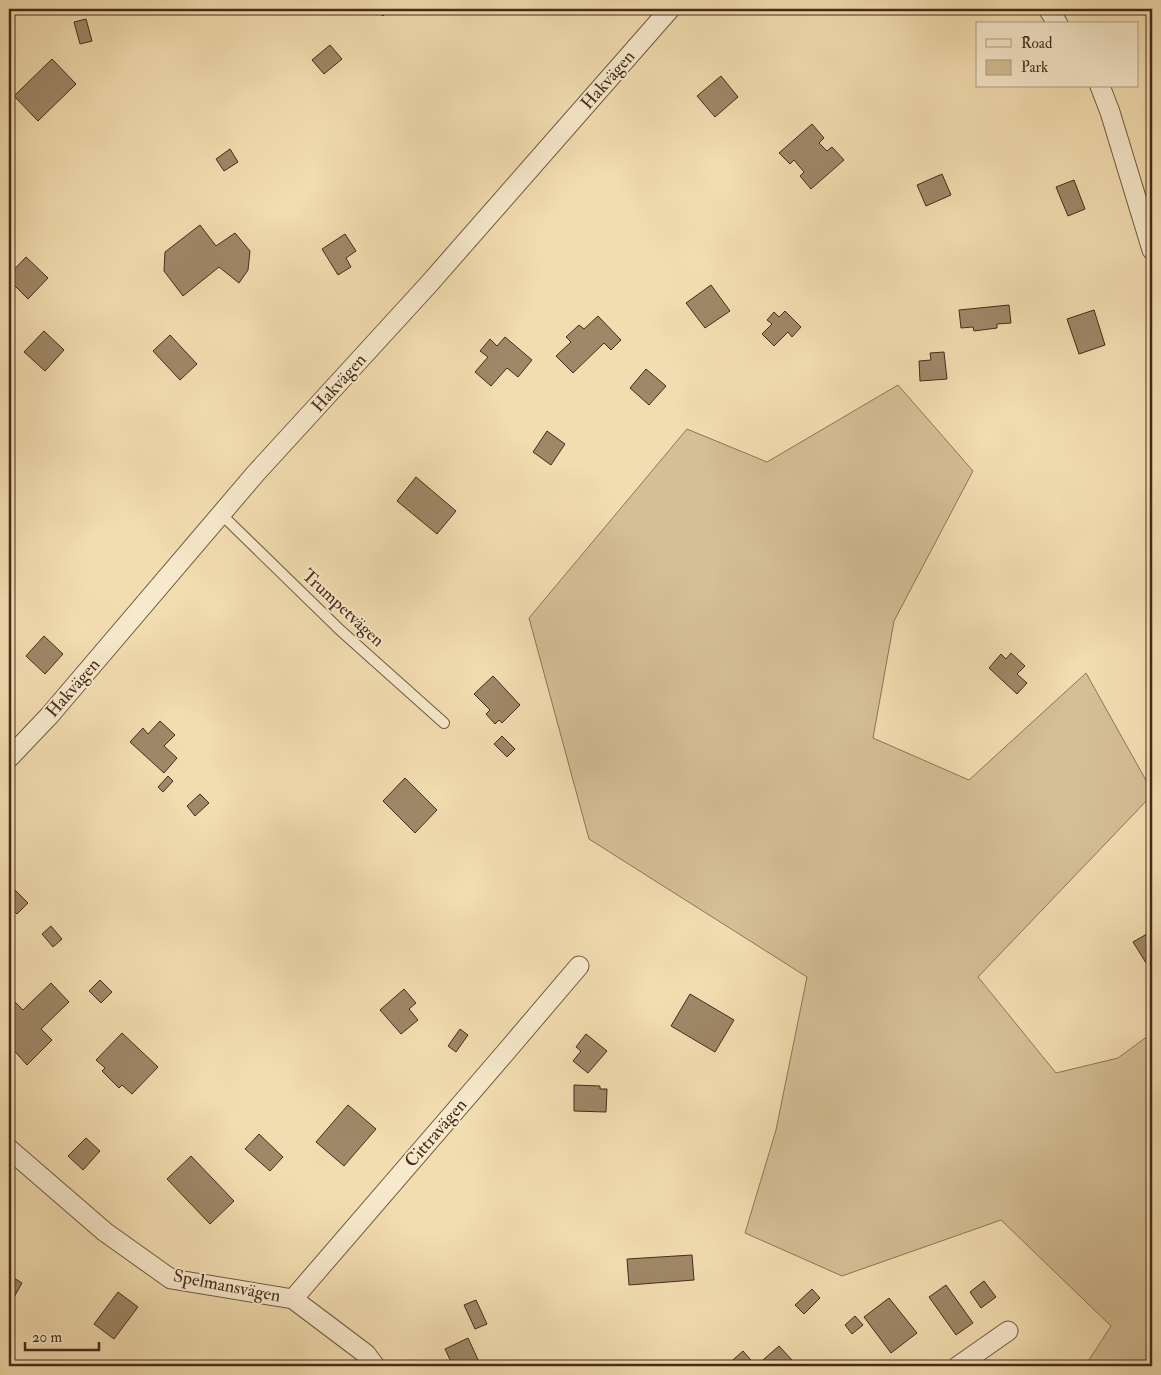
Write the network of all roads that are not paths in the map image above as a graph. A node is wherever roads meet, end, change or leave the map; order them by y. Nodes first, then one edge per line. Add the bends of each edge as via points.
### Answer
1 (670, 9) edge
2 (1048, 9) edge
3 (1057, 22) edge
4 (1101, 88) edge
5 (1152, 250) edge
6 (221, 514) junction
7 (444, 723) dead end
8 (9, 758) edge
9 (579, 966) dead end
10 (9, 1149) edge
11 (293, 1299) junction
12 (1008, 1331) dead end
13 (375, 1366) edge
14 (958, 1366) edge

1 - 6 street, Hakvägen
2 - 3 street
4 - 5 street
6 - 7 lane, Trumpetvägen via 340,630
6 - 8 street, Hakvägen via 49,716
9 - 11 street, Cittravägen
10 - 11 street, Spelmansvägen via 104,1232 171,1279
11 - 13 street, Spelmansvägen via 366,1354
12 - 14 street

